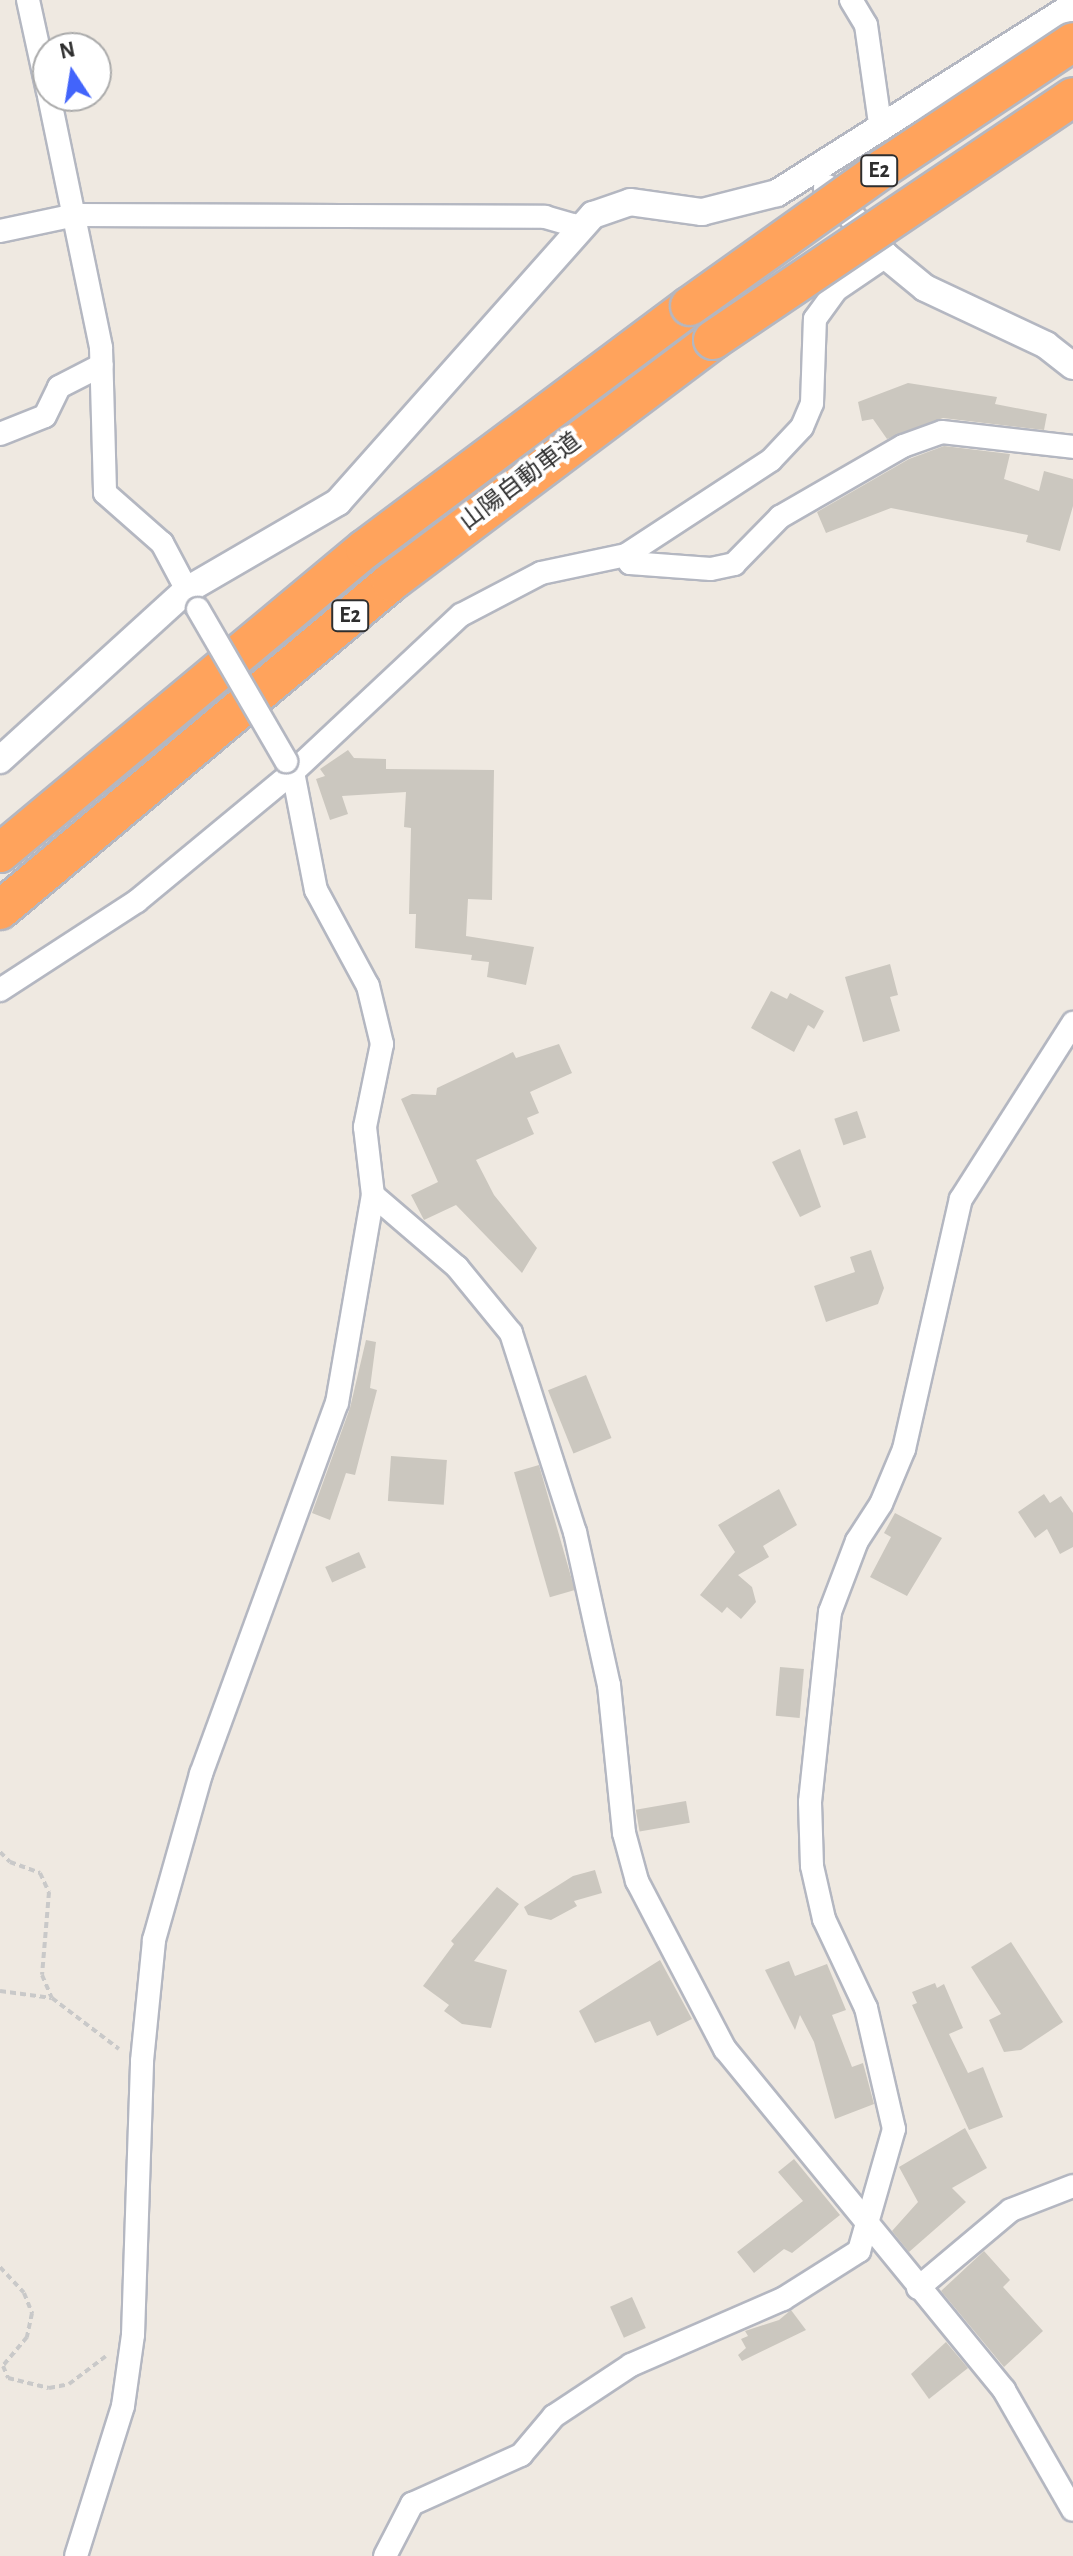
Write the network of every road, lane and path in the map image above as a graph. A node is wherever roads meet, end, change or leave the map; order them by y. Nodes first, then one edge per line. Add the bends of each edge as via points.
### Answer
1 (28, 0) edge
2 (851, 0) edge
3 (1073, 6) edge
4 (35, 32) edge
5 (1073, 42) edge
6 (1073, 97) edge
7 (52, 112) edge
8 (881, 130) junction
9 (815, 173) junction
10 (75, 215) junction
11 (580, 227) junction
12 (0, 231) edge
13 (886, 256) junction
14 (102, 365) junction
15 (1073, 366) edge
16 (0, 434) edge
17 (1073, 447) edge
18 (626, 555) junction
19 (192, 600) junction
20 (0, 760) edge
21 (289, 766) junction
22 (0, 853) edge
23 (0, 910) edge
24 (0, 990) edge
25 (1073, 1023) edge
26 (373, 1195) junction
27 (0, 1852) edge
28 (0, 1991) edge
29 (52, 1998) junction
30 (142, 2061) junction
31 (1073, 2186) edge
32 (869, 2223) junction
33 (0, 2267) edge
34 (918, 2288) junction
35 (133, 2335) junction
36 (1073, 2510) edge
37 (76, 2556) edge
38 (385, 2556) edge

1 - 4 street
2 - 8 street via 866,25
3 - 8 street
5 - 22 highway, 山陽自動車道 / E2, bridge via 690,306 365,549
6 - 23 highway, 山陽自動車道 / E2, bridge via 713,340 391,582
7 - 10 street
8 - 9 street
9 - 11 street via 777,193 702,212 630,202 593,215
9 - 13 street
10 - 11 street via 545,217
10 - 12 street
10 - 14 street
11 - 19 street via 338,502
13 - 15 street via 925,288 1046,345
13 - 18 street via 836,290 815,319 812,403 802,427 771,460
14 - 16 street via 59,387 45,416
14 - 19 street via 105,493 162,543
17 - 18 street via 942,432 903,446 780,517 734,564 711,569 630,563
18 - 21 street via 541,573 461,615
19 - 20 street
19 - 21 street, bridge
21 - 24 street via 137,901
21 - 26 street via 316,890 368,986 382,1044 365,1127
25 - 32 street via 961,1199 904,1449 881,1504 857,1541 830,1612 810,1802 812,1866 824,1919 866,2008 894,2129
26 - 30 street via 337,1403 201,1774 154,1940
26 - 32 street via 457,1267 511,1333 578,1547 609,1685 624,1833 637,1881 725,2049
27 - 29 path via 10,1862 40,1873 49,1892 42,1975
28 - 29 path
29 - 30 path via 90,2022 130,2059
30 - 35 street
31 - 34 street via 1011,2210
32 - 34 street
32 - 38 street via 859,2251 783,2299 631,2365 554,2416 521,2455 412,2504
33 - 35 path via 24,2293 32,2313 27,2337 3,2366 8,2378 49,2388 69,2384
34 - 36 street via 1004,2390
35 - 37 street via 123,2406

